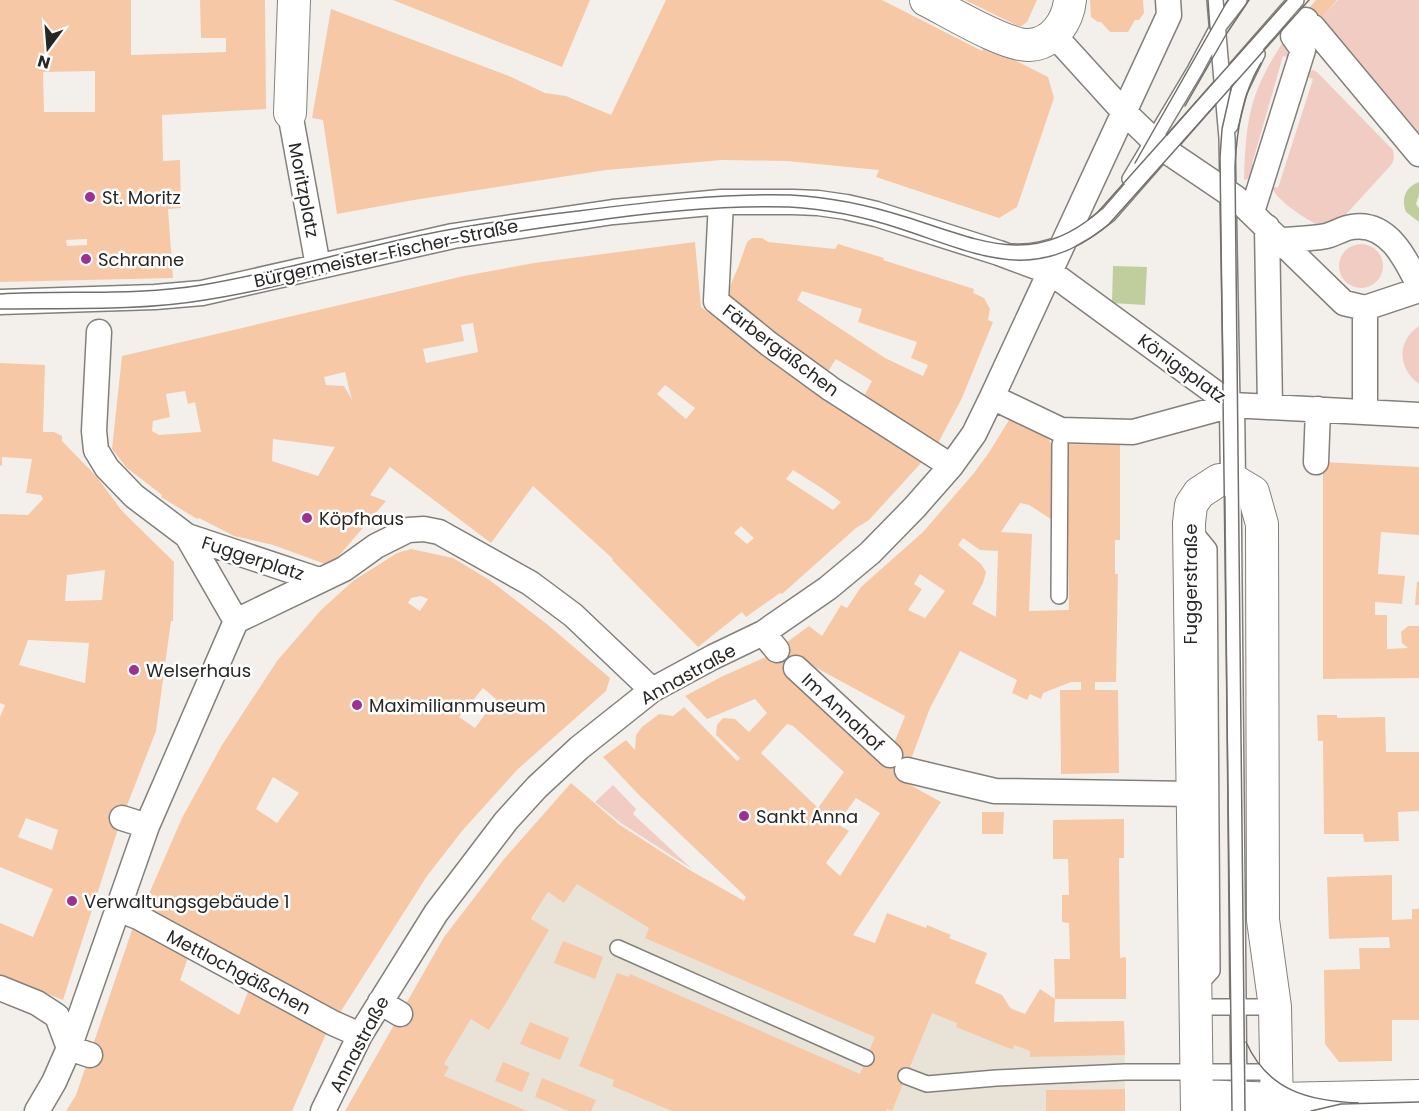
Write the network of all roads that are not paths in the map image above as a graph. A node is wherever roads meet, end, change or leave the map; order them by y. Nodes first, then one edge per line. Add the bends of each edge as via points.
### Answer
1 (294, 0) edge
2 (926, 0) edge
3 (1070, 0) edge
4 (1213, 0) edge
5 (1239, 0) edge
6 (1168, 8) edge
7 (1305, 16) edge
8 (1218, 27) junction
9 (1273, 28) junction
10 (1054, 35) junction
11 (1195, 70) junction
12 (1223, 85) junction
13 (1124, 112) junction
14 (290, 113) joint
15 (1227, 138) junction
16 (1160, 145) junction
17 (1419, 154) edge
18 (1228, 192) junction
19 (721, 202) junction
20 (1266, 226) junction
21 (959, 241) junction
22 (1063, 244) junction
23 (318, 266) junction
24 (1050, 272) junction
25 (1419, 288) edge
26 (0, 302) edge
27 (1365, 308) junction
28 (99, 332) dead end
29 (992, 397) junction
30 (1232, 405) junction
31 (1270, 407) junction
32 (1318, 409) junction
33 (1365, 412) junction
34 (1419, 415) edge
35 (1060, 437) junction
36 (1316, 462) dead end
37 (951, 466) junction
38 (1233, 480) junction
39 (1189, 523) junction
40 (187, 536) junction
41 (319, 580) junction
42 (1059, 596) dead end
43 (236, 621) junction
44 (796, 668) dead end
45 (652, 690) junction
46 (1192, 794) junction
47 (122, 818) dead end
48 (147, 826) junction
49 (118, 909) junction
50 (618, 948) dead end
51 (0, 988) edge
52 (1195, 998) junction
53 (1275, 1007) junction
54 (1237, 1008) junction
55 (360, 1035) junction
56 (79, 1051) junction
57 (866, 1058) dead end
58 (906, 1076) dead end
59 (1197, 1093) edge
60 (1239, 1093) edge
61 (1277, 1094) edge
62 (1419, 1096) edge
63 (37, 1111) edge
64 (323, 1111) edge

1 - 14 street
2 - 10 street via 1017,44 1030,45
3 - 10 street via 1066,17
4 - 8 lane
4 - 11 lane
5 - 8 lane
6 - 13 street
7 - 9 lane
7 - 17 street
7 - 20 street via 1293,36 1303,50
8 - 11 lane
8 - 12 lane
9 - 12 lane
9 - 15 lane via 1239,91
10 - 13 street
11 - 16 lane
12 - 15 lane
12 - 16 lane
13 - 16 street
13 - 22 street
14 - 23 street, Moritzplatz
15 - 18 lane
16 - 18 street
16 - 22 lane via 1109,214
18 - 20 street
18 - 30 lane
19 - 21 street, Bürgermeister-Fischer-Straße via 846,207
19 - 23 street, Bürgermeister-Fischer-Straße via 486,230
19 - 37 street, Färbergäßchen via 716,301 831,389
20 - 25 street via 1319,238 1350,227 1376,229 1405,256
20 - 27 street via 1344,303
20 - 31 street
21 - 22 lane via 1014,253
21 - 24 street, Bürgermeister-Fischer-Straße
22 - 24 street
23 - 26 street, Bürgermeister-Fischer-Straße via 191,294
24 - 29 street
24 - 30 street, Königsplatz
25 - 27 street
27 - 33 street
28 - 40 street, Fuggerplatz via 96,450 134,496
29 - 35 street, Königsplatz
29 - 37 street, Annastraße via 974,434
30 - 31 street
30 - 35 street, Königsplatz via 1133,439
30 - 38 street
31 - 32 street
32 - 33 street
32 - 36 street
33 - 34 street
35 - 42 lane
37 - 45 street, Annastraße via 923,514 828,588 770,642 713,657
38 - 39 street, Fuggerstraße via 1219,480 1199,493 1191,505
38 - 53 street via 1253,492 1262,524 1263,920
38 - 54 lane
39 - 46 street, Fuggerstraße
39 - 52 lane via 1209,549 1212,971
40 - 41 street, Fuggerplatz
40 - 43 street, Fuggerplatz
41 - 43 street, Fuggerplatz
41 - 45 street, Fuggerplatz via 408,530 440,532 530,583 573,615
43 - 48 street
44 - 46 street, Im Annahof via 899,762 995,791
45 - 55 street, Annastraße via 537,787 485,865 436,913 390,1008
46 - 52 street, Fuggerstraße
47 - 48 street
48 - 49 street
49 - 55 street, Mettlochgäßchen
49 - 56 street via 97,934
50 - 57 lane
51 - 56 street via 57,1016
52 - 54 lane
52 - 59 street, Fuggerstraße
53 - 54 lane
53 - 61 street
54 - 60 lane
55 - 64 street, Annastraße
56 - 63 street
58 - 59 lane via 927,1084 1039,1076
59 - 60 street
60 - 61 street
61 - 62 street

